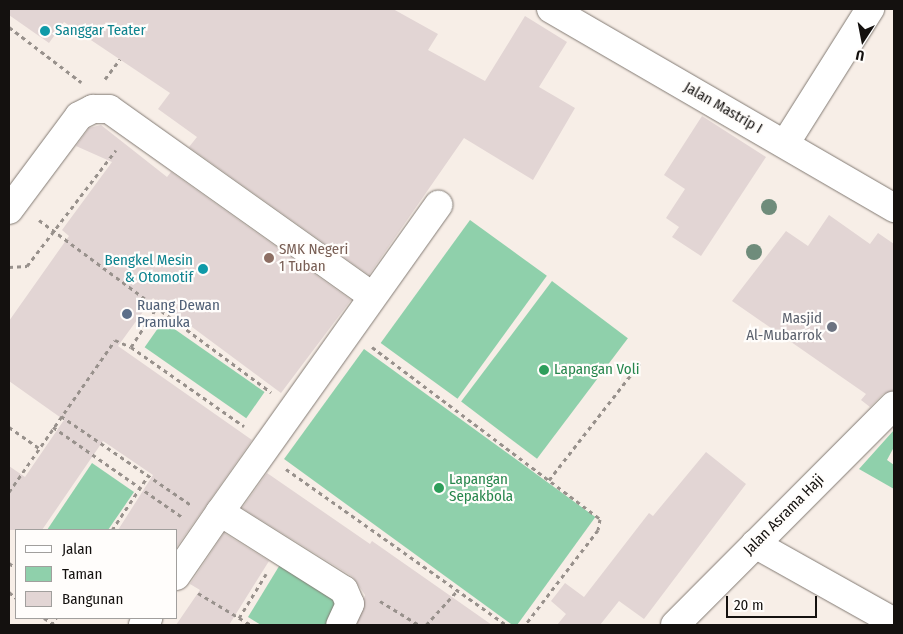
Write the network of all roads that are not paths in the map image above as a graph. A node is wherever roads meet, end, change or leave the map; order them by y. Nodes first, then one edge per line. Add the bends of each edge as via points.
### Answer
1 (552, 9) edge
2 (870, 9) edge
3 (785, 144) junction
4 (438, 205) dead end
5 (12, 206) edge
6 (894, 208) edge
7 (372, 296) junction
8 (894, 405) edge
9 (208, 519) junction
10 (755, 544) junction
11 (184, 582) edge
12 (894, 622) edge
13 (340, 625) edge
14 (676, 625) edge

1 - 3 street, Jalan Mastrip I
2 - 3 street
3 - 6 street, Jalan Mastrip I
4 - 7 street
5 - 7 street via 79,116 104,108 127,118
7 - 9 street
8 - 10 street, Jalan Asrama Haji
9 - 11 street
9 - 13 street via 280,553 344,590 350,604
10 - 12 street
10 - 14 street, Jalan Asrama Haji

